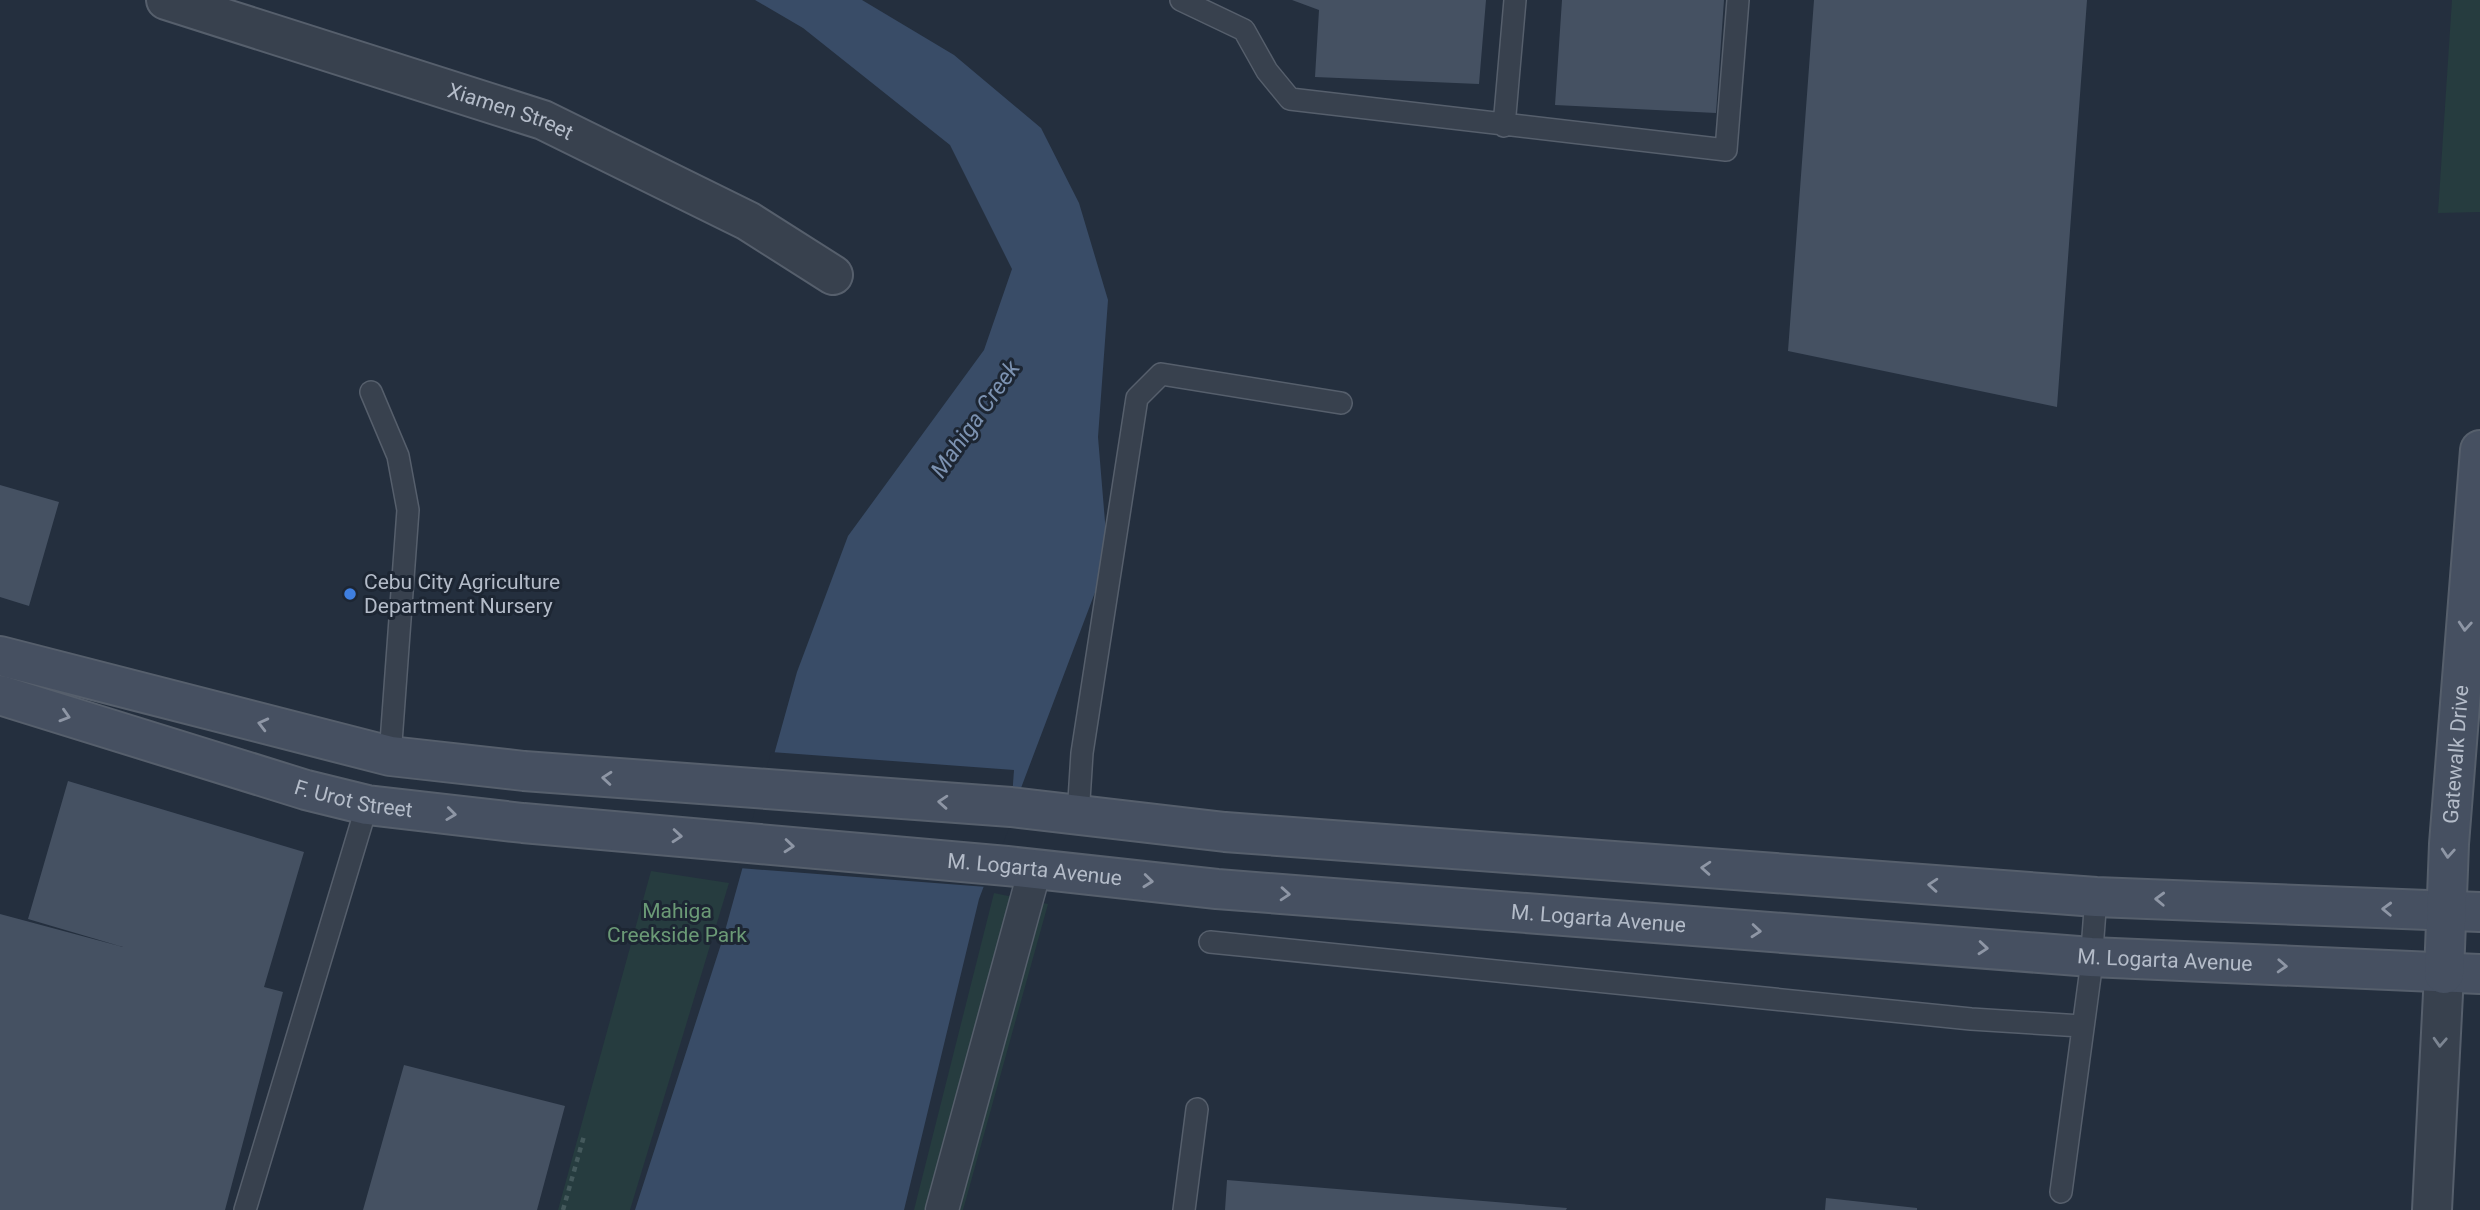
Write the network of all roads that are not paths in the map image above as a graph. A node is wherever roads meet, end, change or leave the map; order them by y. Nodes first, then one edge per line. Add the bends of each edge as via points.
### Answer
1 (166, 0) edge
2 (1181, 0) edge
3 (1514, 0) edge
4 (1738, 0) edge
5 (1504, 126) junction
6 (833, 275) dead end
7 (372, 392) dead end
8 (1341, 403) dead end
9 (2480, 450) edge
10 (0, 656) edge
11 (0, 695) edge
12 (319, 738) junction
13 (390, 756) junction
14 (306, 790) junction
15 (367, 804) junction
16 (1078, 816) junction
17 (721, 840) joint
18 (1021, 867) junction
19 (2096, 897) junction
20 (2462, 911) edge
21 (1210, 942) dead end
22 (2091, 957) junction
23 (2462, 974) edge
24 (2081, 1026) junction
25 (1197, 1109) dead end
26 (2061, 1192) dead end
27 (245, 1210) edge
28 (942, 1210) edge
29 (1184, 1210) edge
30 (2432, 1210) edge

1 - 6 street, Xiamen Street via 543,120 748,221
2 - 5 lane via 1244,30 1267,71 1290,99
3 - 5 lane
4 - 5 lane via 1726,150
7 - 13 lane via 398,456 408,509
8 - 16 lane via 1161,374 1137,398 1082,753
9 -> 20 main road, Gatewalk Drive
12 -> 10 main road
11 -> 14 main road, F. Urot Street
12 - 13 main road
12 - 14 main road
16 -> 13 main road
14 - 15 main road, F. Urot Street
15 -> 17 main road, F. Urot Street
15 - 27 lane
19 -> 16 main road via 1225,832
17 -> 18 main road, M. Logarta Avenue
18 -> 22 main road, M. Logarta Avenue via 1217,889
18 - 28 street
20 -> 19 main road
19 - 22 lane
20 - 23 main road, Gatewalk Drive
21 - 24 lane
22 -> 23 main road, M. Logarta Avenue
22 - 24 lane
23 -> 30 street
24 - 26 lane
25 - 29 lane

